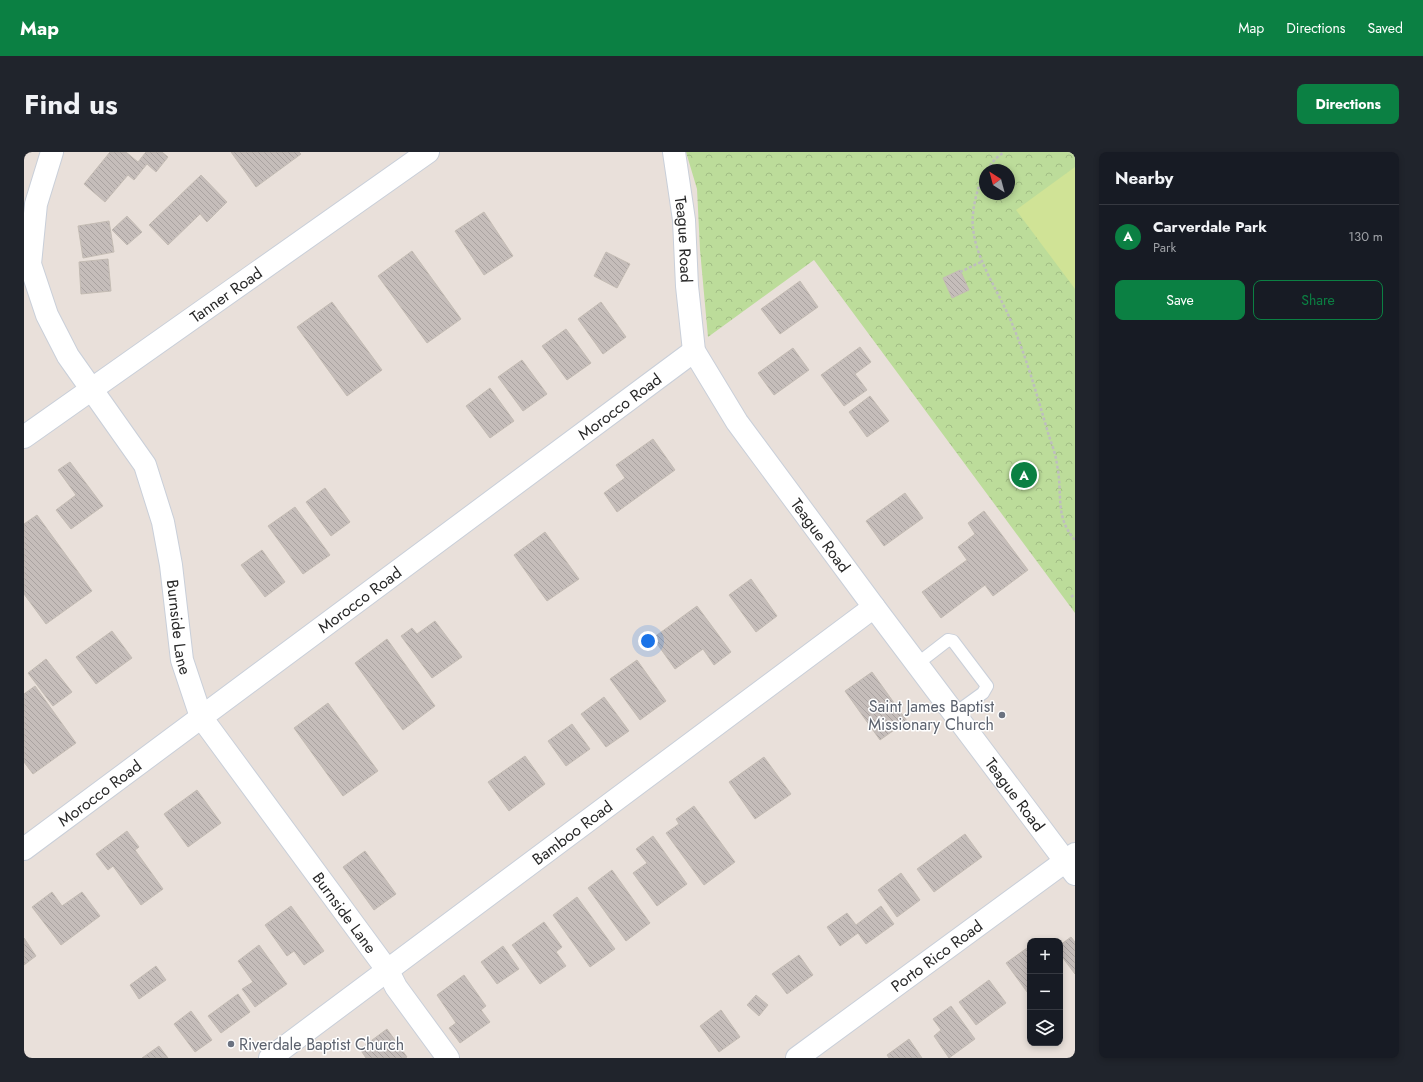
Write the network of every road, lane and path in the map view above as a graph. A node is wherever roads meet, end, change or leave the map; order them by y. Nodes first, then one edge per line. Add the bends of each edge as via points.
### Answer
1 (52, 152) edge
2 (428, 152) edge
3 (674, 152) edge
4 (1004, 152) edge
5 (991, 164) edge
6 (979, 185) edge
7 (983, 261) junction
8 (960, 272) dead end
9 (694, 351) junction
10 (92, 389) junction
11 (24, 437) edge
12 (1075, 540) edge
13 (1075, 594) edge
14 (1071, 597) dead end
15 (874, 607) junction
16 (916, 664) junction
17 (954, 714) junction
18 (201, 717) junction
19 (24, 848) edge
20 (1072, 863) edge
21 (388, 971) junction
22 (270, 1058) edge
23 (448, 1058) edge
24 (797, 1058) edge

1 - 10 street, Burnside Lane via 36,204 30,264 47,316 68,356
2 - 10 street, Tanner Road
3 - 9 street, Teague Road via 684,220 687,286
4 - 5 path
6 - 7 path via 972,218 974,236
7 - 8 path
7 - 12 path via 1011,320 1025,357 1057,464 1064,523
9 - 15 street, Teague Road via 737,422
9 - 18 street, Morocco Road
10 - 11 street, Tanner Road
10 - 18 street, Burnside Lane via 145,465 163,522 171,565 182,660
13 - 14 path
15 - 16 street, Teague Road
15 - 21 street, Bamboo Road
16 - 17 street, Teague Road
16 - 17 lane via 948,640 953,641 986,686 983,693
17 - 20 street, Teague Road
18 - 19 street, Morocco Road
18 - 21 street, Burnside Lane
20 - 24 street, Porto Rico Road
21 - 22 street, Bamboo Road
21 - 23 street, Burnside Lane via 396,987

